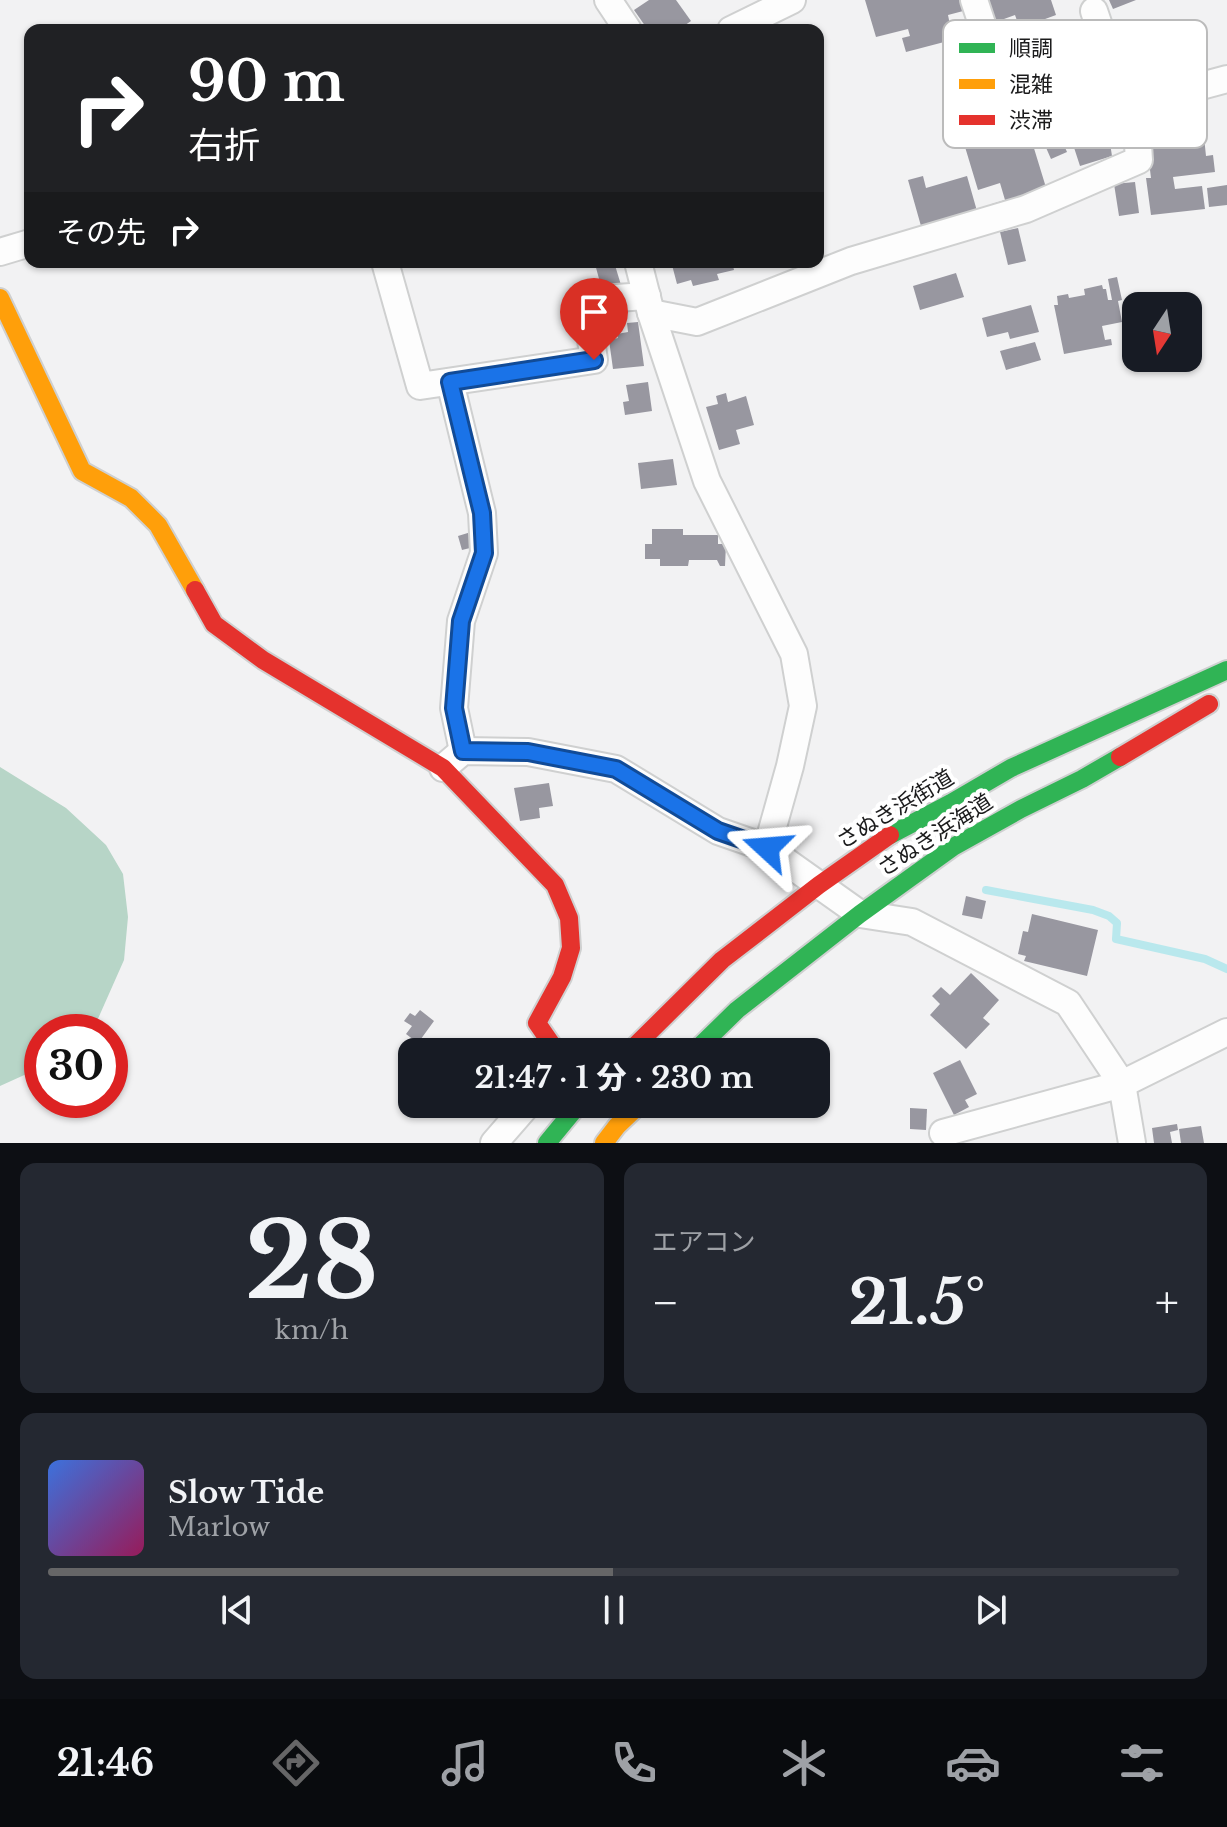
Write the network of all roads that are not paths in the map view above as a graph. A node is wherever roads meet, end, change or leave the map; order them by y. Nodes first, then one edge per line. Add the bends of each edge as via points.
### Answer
1 (608, 0) edge
2 (792, 0) edge
3 (974, 0) edge
4 (1094, 11) dead end
5 (981, 20) edge
6 (1097, 20) edge
7 (624, 24) edge
8 (743, 24) edge
9 (1227, 79) edge
10 (1207, 84) edge
11 (1138, 148) edge
12 (24, 245) edge
13 (0, 252) edge
14 (387, 268) edge
15 (640, 268) edge
16 (0, 298) edge
17 (649, 305) junction
18 (450, 382) junction
19 (1227, 670) edge
20 (1227, 693) edge
21 (463, 751) junction
22 (443, 768) junction
23 (767, 848) junction
24 (819, 885) junction
25 (860, 914) junction
26 (1227, 1032) edge
27 (547, 1038) edge
28 (643, 1038) edge
29 (708, 1038) edge
30 (1122, 1084) junction
31 (516, 1118) edge
32 (568, 1118) edge
33 (599, 1118) edge
34 (630, 1118) edge
35 (943, 1133) dead end
36 (616, 1137) edge
37 (494, 1143) edge
38 (547, 1143) edge
39 (1132, 1143) edge

1 - 7 street
2 - 8 street
3 - 5 street
4 - 6 street
9 - 10 street
11 - 17 street via 1139,160 1026,209 851,261 697,322
12 - 13 street
14 - 18 street via 420,386
15 - 17 street
16 - 22 main road via 82,471 131,498 158,525 214,624 263,660
17 - 18 street via 585,300 594,360
17 - 23 street via 707,481 794,654 803,706
18 - 21 street via 482,513 484,553 461,621 454,708
19 - 24 main road, さぬき浜街道 via 1011,768 899,829
20 - 25 main road, さぬき浜海道 via 953,847
21 - 22 street
21 - 23 street via 528,752 616,769 718,831
22 - 27 main road via 555,885 569,918 571,948 537,1023
23 - 24 street
24 - 25 street
24 - 28 main road, さぬき浜街道 via 722,960
25 - 29 main road, さぬき浜海道
25 - 30 street via 912,922 1068,1003
26 - 30 street
30 - 35 street
30 - 39 street
31 - 37 street
32 - 38 main road
33 - 36 street
34 - 36 main road

